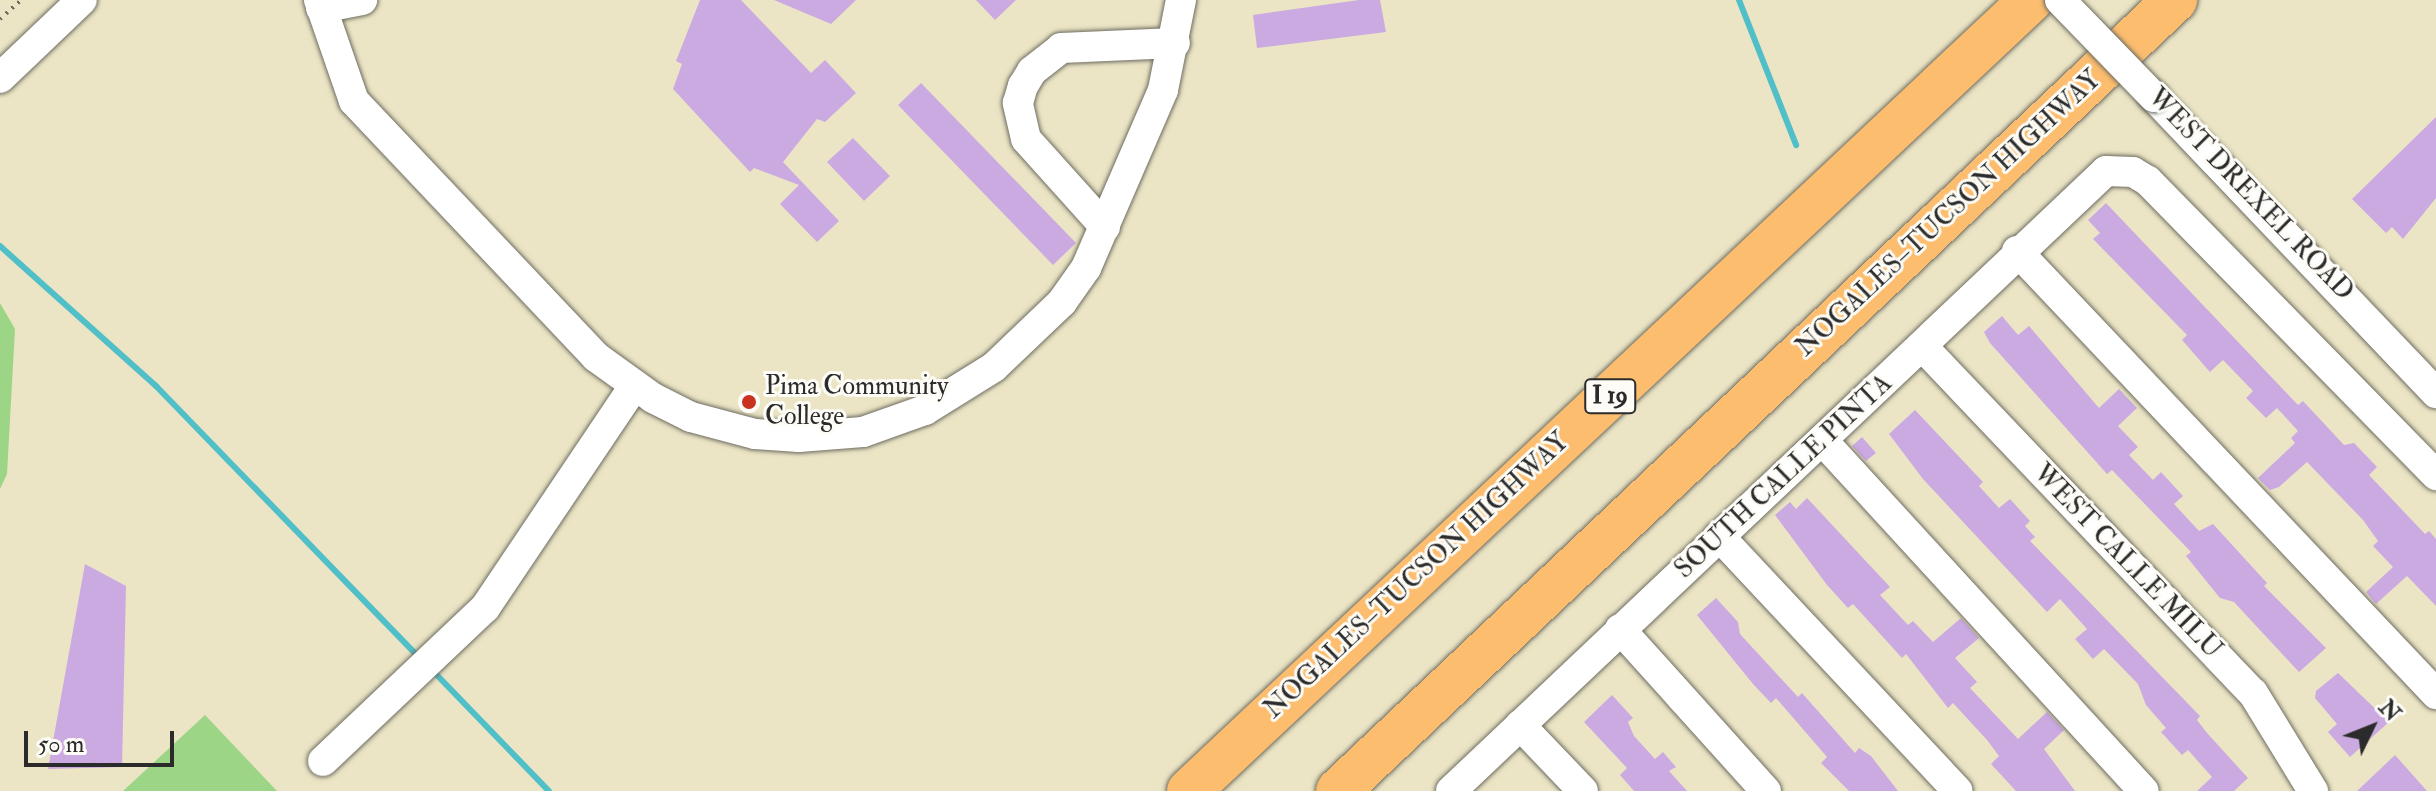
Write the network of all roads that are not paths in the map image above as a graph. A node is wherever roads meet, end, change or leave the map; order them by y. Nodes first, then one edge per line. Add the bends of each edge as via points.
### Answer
1 (82, 0) edge
2 (362, 0) edge
3 (1181, 0) edge
4 (2031, 0) edge
5 (2060, 0) edge
6 (2175, 0) edge
7 (320, 4) edge
8 (1175, 43) junction
9 (0, 78) edge
10 (1105, 227) junction
11 (2018, 252) junction
12 (1923, 347) junction
13 (634, 386) junction
14 (2436, 393) edge
15 (1822, 440) junction
16 (2436, 475) edge
17 (1719, 536) junction
18 (1620, 629) junction
19 (2436, 694) edge
20 (1520, 725) junction
21 (323, 761) dead end
22 (1189, 791) edge
23 (1338, 791) edge
24 (1451, 791) edge
25 (1583, 791) edge
26 (1766, 791) edge
27 (1958, 791) edge
28 (2144, 791) edge
29 (2313, 791) edge

1 - 9 street
2 - 7 street
3 - 8 street
4 - 22 highway, NOGALES–TUCSON HIGHWAY / I 19
5 - 14 street, WEST DREXEL ROAD, bridge
6 - 23 highway, NOGALES–TUCSON HIGHWAY
7 - 13 street via 346,89 363,113 580,342
8 - 10 street via 1163,90
8 - 10 street via 1061,48 1032,71 1023,86 1018,103 1026,139
10 - 13 street via 1068,293 1010,353 962,390 887,425 832,437 755,434 691,417
11 - 12 street, SOUTH CALLE PINTA
11 - 16 street, SOUTH CALLE PINTA via 2095,178 2119,169 2148,181
11 - 19 street
12 - 15 street, SOUTH CALLE PINTA
12 - 29 street, WEST CALLE MILU via 2253,693
13 - 21 street via 485,608
15 - 17 street, SOUTH CALLE PINTA
15 - 28 street
17 - 18 street, SOUTH CALLE PINTA
17 - 27 street
18 - 20 street, SOUTH CALLE PINTA
18 - 26 street
20 - 24 street, SOUTH CALLE PINTA
20 - 25 street

